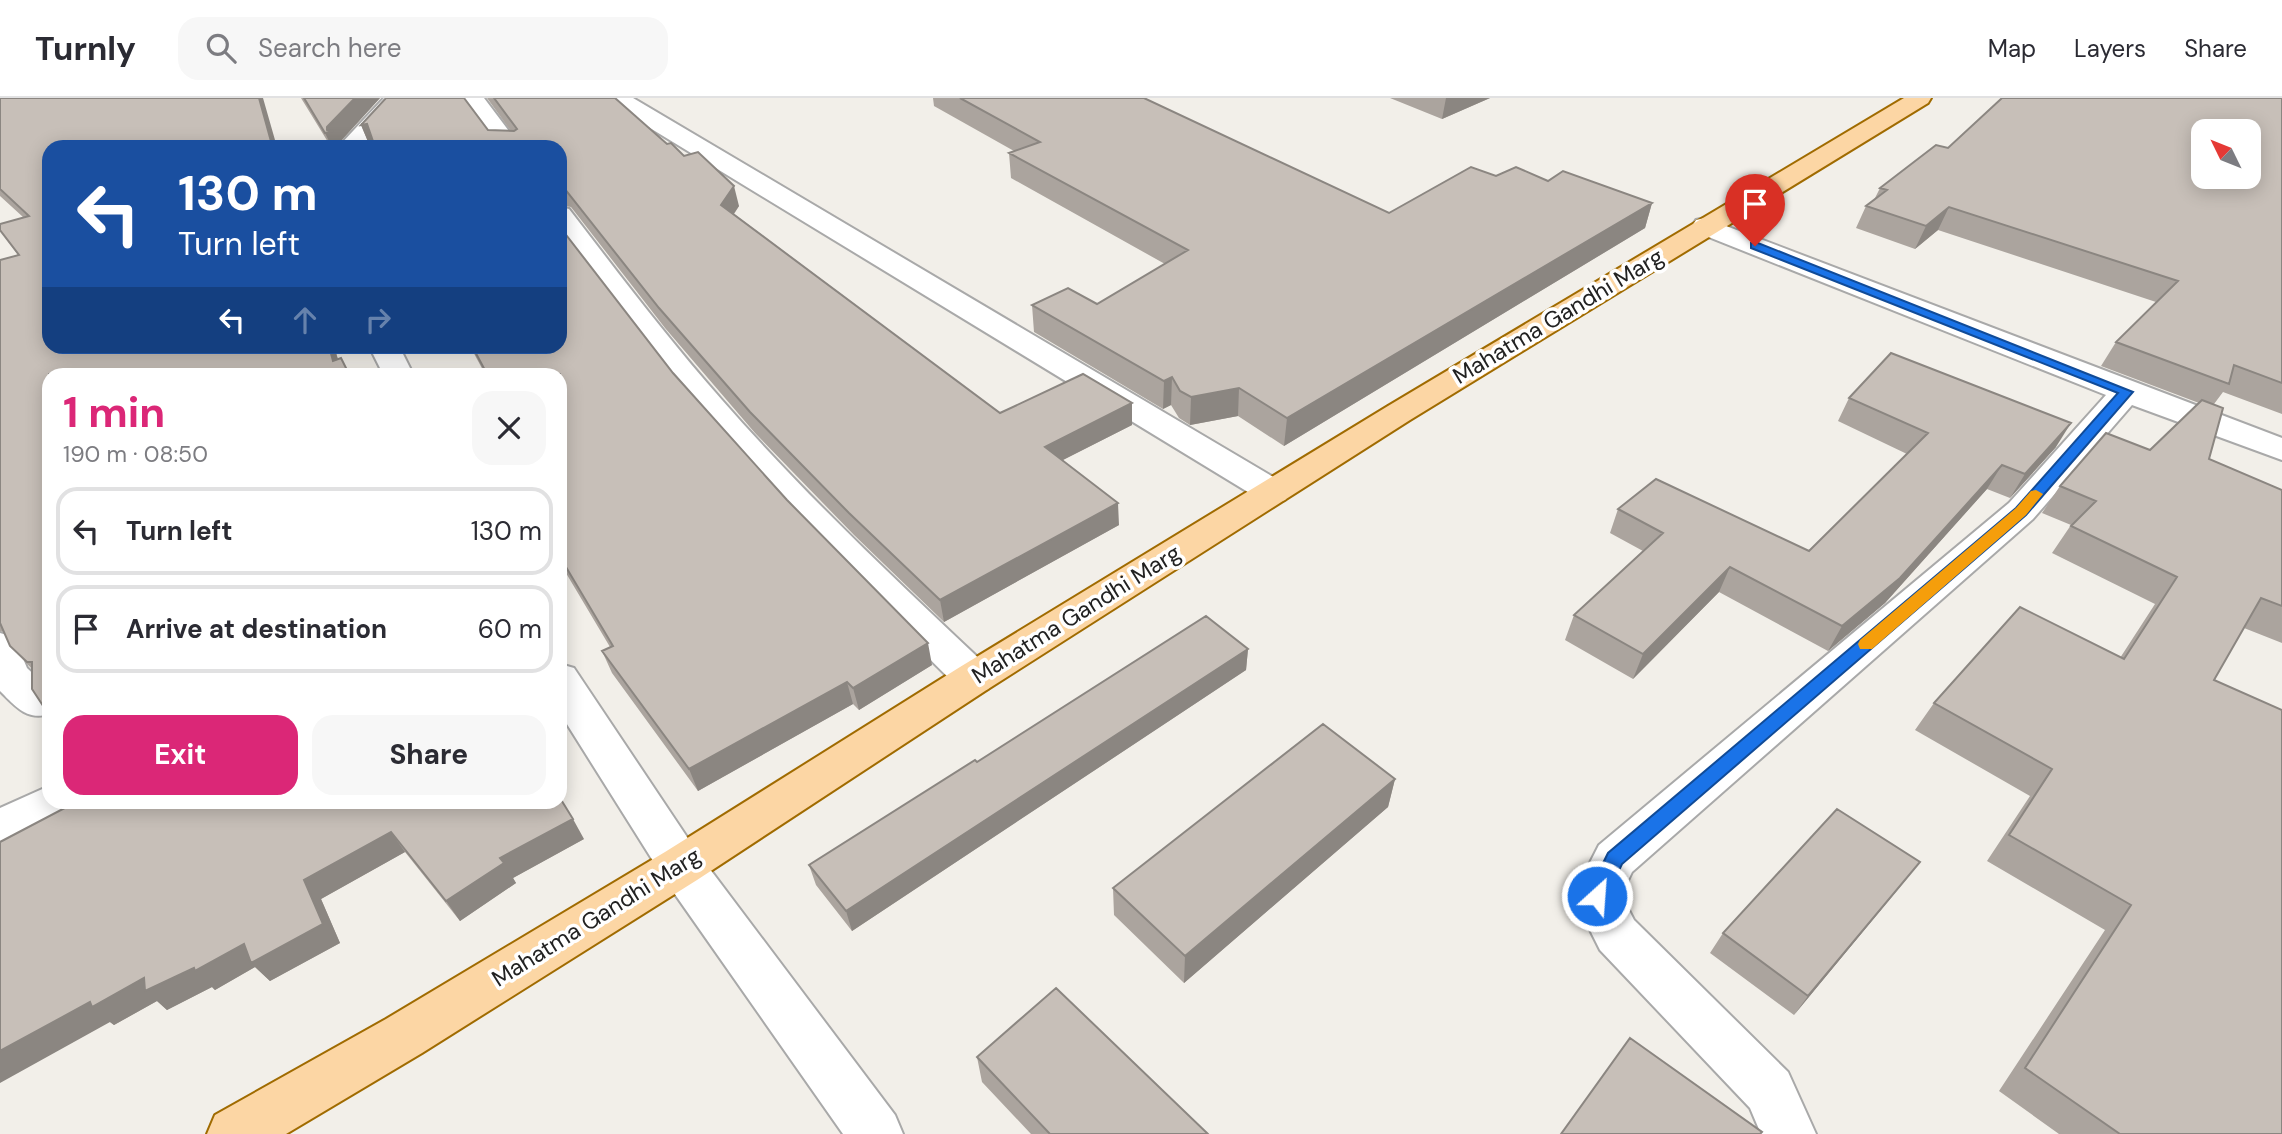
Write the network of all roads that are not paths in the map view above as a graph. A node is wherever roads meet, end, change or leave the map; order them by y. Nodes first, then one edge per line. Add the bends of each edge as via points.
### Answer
1 (472, 98) edge
2 (617, 98) edge
3 (1920, 98) edge
4 (388, 100) edge
5 (356, 140) edge
6 (504, 140) edge
7 (567, 224) edge
8 (1705, 226) junction
9 (2126, 392) junction
10 (2282, 450) edge
11 (1273, 492) junction
12 (0, 647) edge
13 (974, 677) junction
14 (567, 690) edge
15 (42, 701) edge
16 (42, 808) edge
17 (0, 835) edge
18 (681, 866) junction
19 (233, 1134) edge
20 (876, 1134) edge
21 (1789, 1134) edge

1 - 6 street
2 - 11 street
3 - 8 main road, Mahatma Gandhi Marg
4 - 5 street
7 - 13 street via 712,407 861,568
8 - 9 street
8 - 11 main road, Mahatma Gandhi Marg
9 - 10 street
9 - 21 street via 2021,511 1615,859 1597,896 1617,935 1769,1090
11 - 13 main road, Mahatma Gandhi Marg
12 - 15 street via 9,676
13 - 18 main road, Mahatma Gandhi Marg
14 - 18 street
16 - 17 street
18 - 19 main road, Mahatma Gandhi Marg
18 - 20 street

